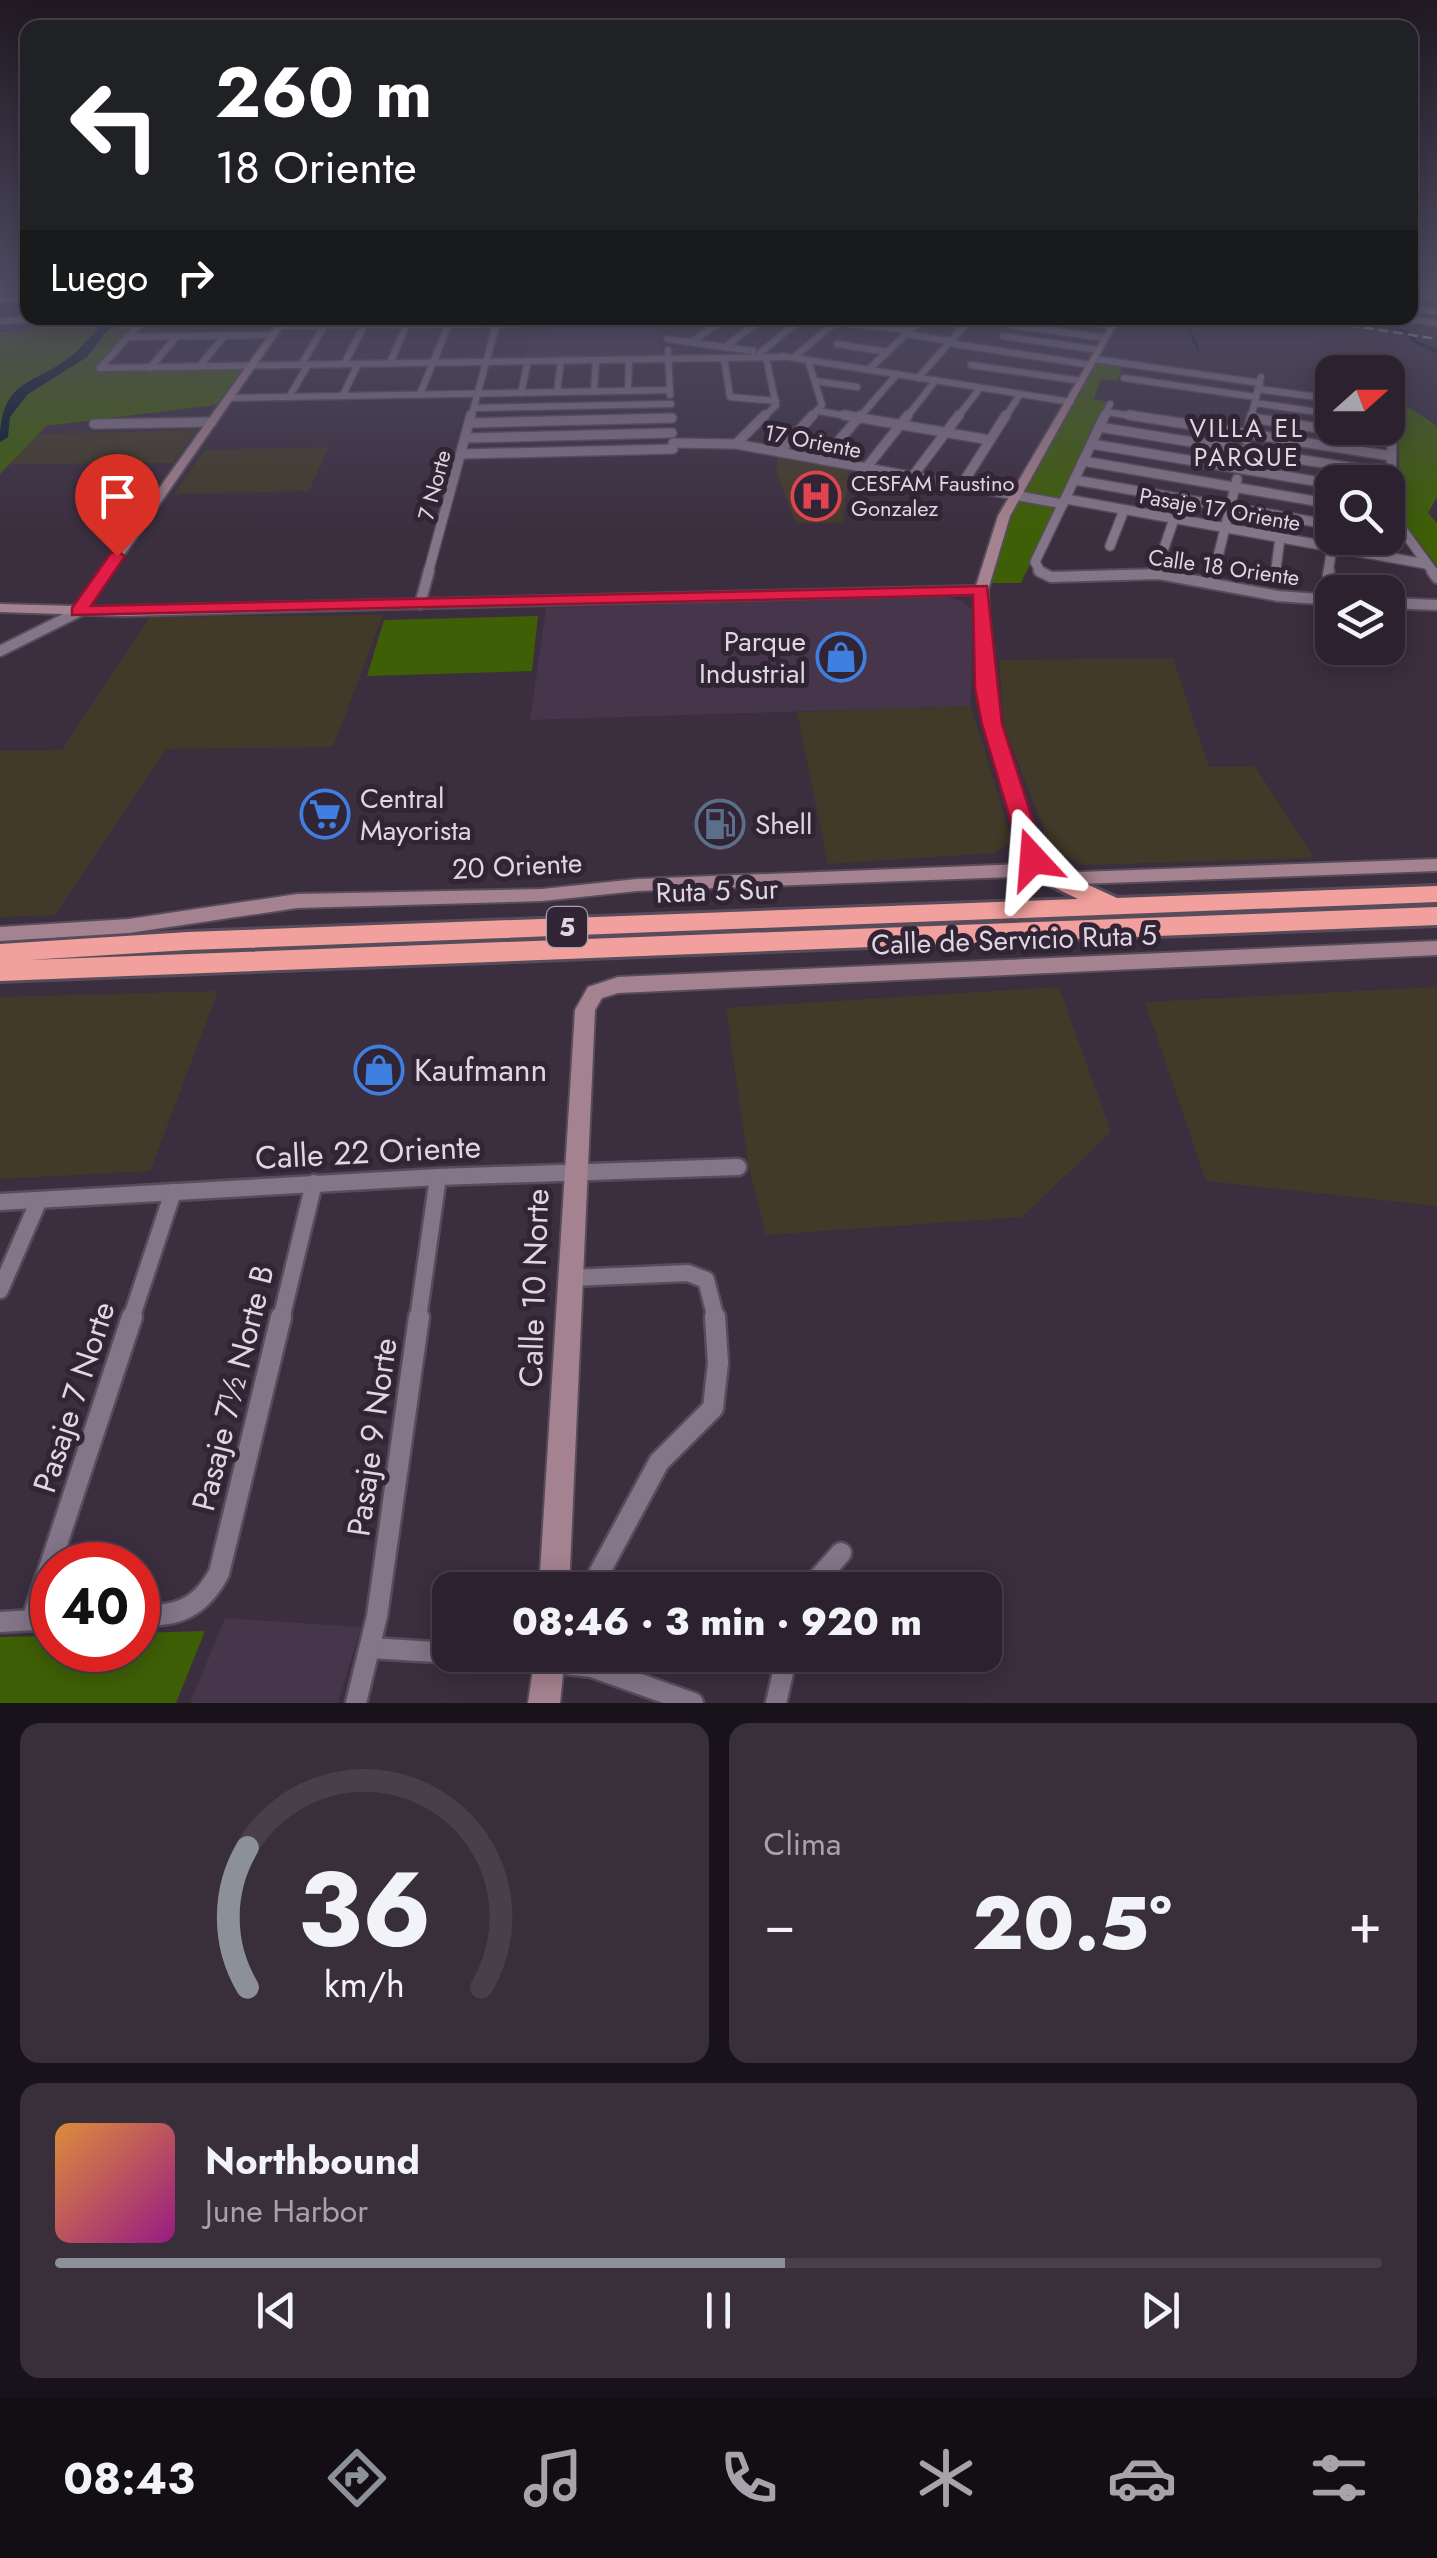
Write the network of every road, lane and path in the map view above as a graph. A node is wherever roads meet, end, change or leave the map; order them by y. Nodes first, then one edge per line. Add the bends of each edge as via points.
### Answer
1 (246, 372) edge
2 (300, 372) edge
3 (354, 372) edge
4 (430, 372) edge
5 (483, 372) edge
6 (525, 372) edge
7 (559, 372) edge
8 (594, 372) edge
9 (628, 372) edge
10 (669, 372) edge
11 (726, 372) edge
12 (768, 372) edge
13 (812, 372) edge
14 (886, 372) edge
15 (923, 372) edge
16 (983, 372) edge
17 (1023, 372) edge
18 (1087, 372) edge
19 (1126, 372) edge
20 (1179, 372) edge
21 (897, 374) junction
22 (918, 378) junction
23 (936, 380) junction
24 (815, 381) junction
25 (1082, 381) junction
26 (857, 387) dead end
27 (976, 387) junction
28 (628, 390) junction
29 (670, 390) junction
30 (1258, 390) junction
31 (590, 391) junction
32 (556, 392) junction
33 (478, 393) junction
34 (521, 393) junction
35 (420, 394) junction
36 (1020, 394) junction
37 (288, 396) junction
38 (343, 396) junction
39 (228, 398) junction
40 (1315, 398) edge
41 (776, 400) junction
42 (1071, 402) junction
43 (671, 404) junction
44 (584, 406) junction
45 (474, 408) junction
46 (1315, 408) edge
47 (818, 410) junction
48 (672, 418) junction
49 (860, 418) junction
50 (1252, 418) junction
51 (582, 420) junction
52 (212, 422) junction
53 (470, 423) junction
54 (94, 424) dead end
55 (901, 424) junction
56 (1100, 427) junction
57 (1315, 427) edge
58 (948, 432) junction
59 (1248, 434) junction
60 (581, 435) junction
61 (466, 438) junction
62 (990, 440) junction
63 (736, 444) junction
64 (1092, 444) junction
65 (1392, 445) edge
66 (673, 446) junction
67 (1244, 450) junction
68 (580, 451) junction
69 (779, 452) junction
70 (461, 454) junction
71 (1391, 456) junction
72 (822, 460) junction
73 (1083, 461) junction
74 (1336, 465) edge
75 (1391, 465) edge
76 (866, 468) junction
77 (1240, 468) junction
78 (912, 477) junction
79 (1075, 480) junction
80 (1315, 481) edge
81 (961, 486) junction
82 (1236, 487) junction
83 (1019, 496) junction
84 (1315, 501) edge
85 (1064, 502) junction
86 (1231, 507) junction
87 (1124, 510) junction
88 (1174, 519) junction
89 (1315, 522) edge
90 (1226, 528) junction
91 (1280, 538) junction
92 (1406, 538) edge
93 (1315, 544) edge
94 (1110, 546) dead end
95 (1163, 551) dead end
96 (1331, 555) edge
97 (1374, 555) edge
98 (1384, 557) junction
99 (1426, 564) junction
100 (1276, 568) dead end
101 (1386, 574) dead end
102 (1328, 575) dead end
103 (1437, 578) edge
104 (1212, 584) junction
105 (981, 590) junction
106 (937, 591) junction
107 (1315, 598) edge
108 (420, 604) junction
109 (1405, 604) edge
110 (1437, 606) edge
111 (0, 608) edge
112 (78, 612) junction
113 (981, 613) junction
114 (0, 652) edge
115 (1437, 865) edge
116 (1043, 873) junction
117 (1437, 894) edge
118 (1134, 905) junction
119 (1437, 916) edge
120 (0, 934) edge
121 (1437, 948) edge
122 (0, 952) edge
123 (0, 971) edge
124 (595, 992) joint
125 (738, 1167) dead end
126 (576, 1173) junction
127 (438, 1177) junction
128 (314, 1183) junction
129 (173, 1192) junction
130 (39, 1200) junction
131 (0, 1202) edge
132 (571, 1278) junction
133 (0, 1290) edge
134 (66, 1542) edge
135 (841, 1552) dead end
136 (555, 1572) edge
137 (599, 1572) edge
138 (824, 1572) edge
139 (160, 1616) edge
140 (30, 1621) edge
141 (0, 1622) edge
142 (371, 1648) junction
143 (432, 1652) edge
144 (548, 1672) edge
145 (608, 1672) edge
146 (783, 1672) edge
147 (356, 1703) edge
148 (544, 1703) edge
149 (693, 1703) edge
150 (776, 1703) edge

1 - 39 street
2 - 37 street
3 - 38 street
4 - 35 street
5 - 33 street, 7 Norte
6 - 34 street
7 - 32 street
8 - 31 street
9 - 28 street
10 - 29 street
11 - 41 street via 730,398
12 - 41 street
13 - 24 street
14 - 21 street
15 - 22 street
16 - 27 street
17 - 25 street
18 - 25 street
19 - 30 street via 1122,380
20 - 30 street
21 - 22 street
21 - 49 street
22 - 23 street
23 - 27 street
23 - 55 street
24 - 26 street
24 - 47 street
25 - 42 street
27 - 36 street
27 - 58 street
28 - 29 street
28 - 31 street
29 - 43 street
30 - 40 street
30 - 46 street
30 - 50 street
31 - 32 street
31 - 44 street
32 - 34 street
33 - 34 street
33 - 35 street
33 - 45 street, 7 Norte
35 - 38 street
36 - 42 street
36 - 62 street
37 - 38 street
37 - 39 street
39 - 52 street
41 - 63 street
42 - 83 street
43 - 44 street
43 - 48 street
44 - 45 street
44 - 51 street
45 - 53 street, 7 Norte
47 - 49 street
47 - 69 street
48 - 51 street
48 - 66 street
49 - 55 street
49 - 72 street
50 - 57 street
50 - 59 street
51 - 53 street
51 - 60 street
52 - 54 street
52 - 112 street
53 - 61 street, 7 Norte
55 - 58 street
55 - 76 street
56 - 59 street via 1108,408
56 - 64 street
56 - 67 street
58 - 62 street
58 - 78 street
59 - 67 street
59 - 71 street
60 - 61 street
60 - 66 street
60 - 68 street
61 - 70 street, 7 Norte
62 - 81 street
63 - 66 street, 17 Oriente
63 - 69 street, 17 Oriente
64 - 73 street
64 - 77 street
65 - 71 street
66 - 68 street
67 - 74 street
67 - 77 street
68 - 70 street
69 - 72 street, 17 Oriente
70 - 108 street, 7 Norte
71 - 75 street
72 - 76 street, 17 Oriente
73 - 79 street
73 - 82 street
76 - 78 street, 17 Oriente
77 - 80 street
77 - 82 street
78 - 81 street, 17 Oriente
79 - 85 street
79 - 86 street
81 - 83 street, 17 Oriente
82 - 84 street
82 - 86 street
83 - 85 street, 17 Oriente
83 - 105 street via 1004,516
85 - 87 street, Pasaje 17 Oriente
85 - 104 street, Calle 18 Oriente via 1035,562 1041,574 1152,574
86 - 89 street
86 - 90 street
87 - 88 street, Pasaje 17 Oriente
87 - 94 street
88 - 90 street, Pasaje 17 Oriente
88 - 95 street
90 - 91 street, Pasaje 17 Oriente
90 - 104 street
91 - 93 street, Pasaje 17 Oriente
91 - 100 street
92 - 99 street
96 - 102 street
97 - 98 street, Pasaje 17 Oriente
98 - 99 street, Pasaje 17 Oriente
98 - 101 street
99 - 103 street
104 - 107 street, Calle 18 Oriente
105 - 106 street
105 - 113 street
106 - 108 street
106 - 113 street
108 - 112 street
109 - 110 street
111 - 112 street
112 - 114 street
113 - 116 street via 992,724
115 - 116 street
116 - 118 highway via 1081,892
116 - 120 street, 20 Oriente via 297,901 129,926
117 - 118 highway, Ruta 5 Sur / 5
118 - 122 highway, Ruta 5 Sur / 5
119 - 123 highway, Ruta 5 Sur / 5
121 - 124 street, Calle de Servicio Ruta 5 via 618,985
124 - 126 street, Calle 10 Norte via 585,1010
125 - 126 street, Calle 22 Oriente
126 - 127 street, Calle 22 Oriente
126 - 132 street, Calle 10 Norte
127 - 128 street, Calle 22 Oriente
127 - 142 street, Pasaje 9 Norte
128 - 129 street, Calle 22 Oriente
128 - 139 street, Pasaje 7½ Norte B via 219,1573 202,1604
129 - 130 street, Calle 22 Oriente
129 - 134 street, Pasaje 7 Norte
130 - 131 street, Calle 22 Oriente
130 - 133 street
132 - 136 street, Calle 10 Norte
132 - 137 street via 688,1272 706,1280 714,1299 718,1392 712,1410 662,1457
135 - 138 street
140 - 141 street
142 - 143 street
142 - 147 street, Pasaje 9 Norte
144 - 148 street
145 - 149 street
146 - 150 street

